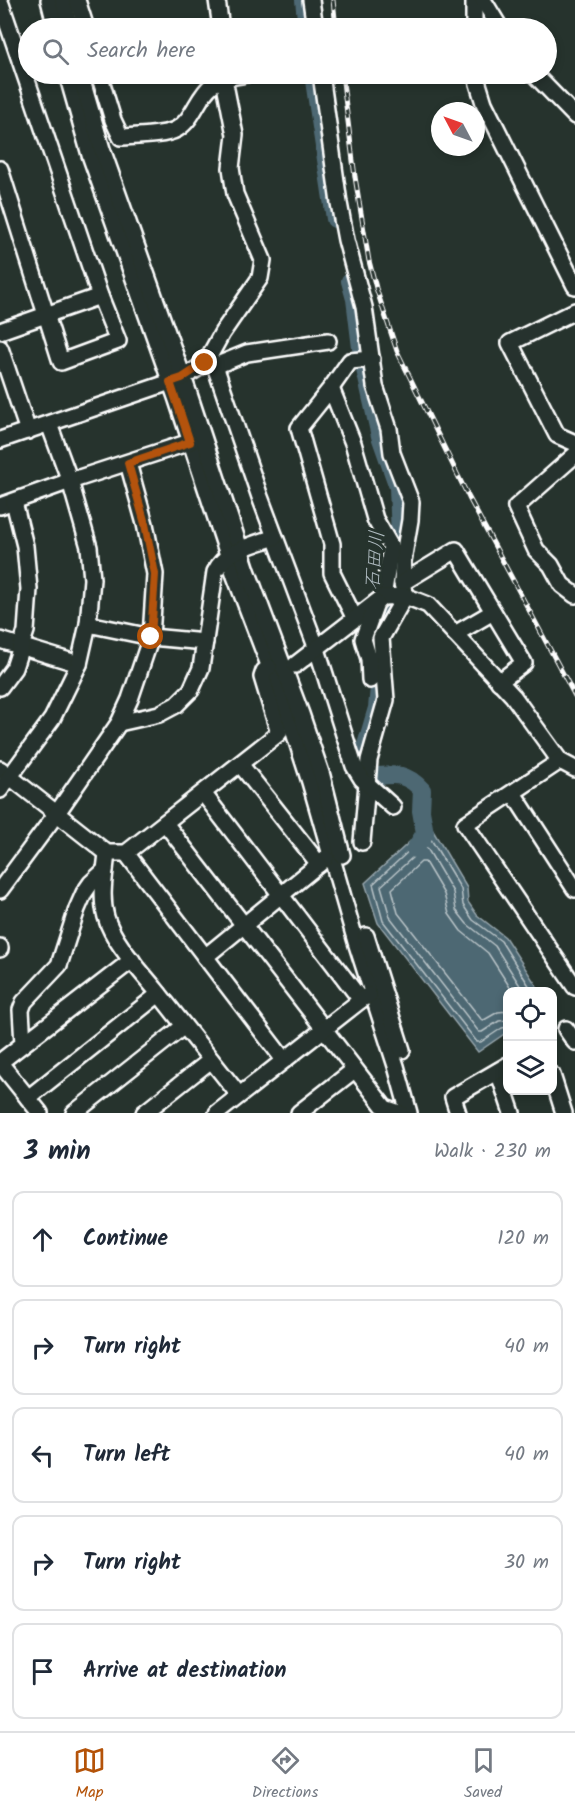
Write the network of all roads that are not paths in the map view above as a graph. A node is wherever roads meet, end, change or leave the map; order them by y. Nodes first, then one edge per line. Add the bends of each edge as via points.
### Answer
1 (10, 0) edge
2 (49, 0) edge
3 (63, 0) edge
4 (77, 0) edge
5 (217, 0) edge
6 (311, 0) edge
7 (474, 0) edge
8 (483, 0) edge
9 (0, 4) edge
10 (54, 18) edge
11 (67, 18) edge
12 (83, 18) edge
13 (220, 18) edge
14 (314, 18) edge
15 (474, 18) edge
16 (494, 18) edge
17 (18, 57) edge
18 (27, 84) edge
19 (70, 84) edge
20 (83, 84) edge
21 (102, 84) edge
22 (214, 84) edge
23 (225, 84) edge
24 (322, 84) edge
25 (478, 84) edge
26 (544, 84) edge
27 (575, 116) edge
28 (0, 169) edge
29 (569, 260) edge
30 (575, 286) edge
31 (100, 296) junction
32 (575, 311) edge
33 (45, 315) junction
34 (0, 331) edge
35 (328, 341) dead end
36 (0, 348) edge
37 (372, 359) junction
38 (210, 365) junction
39 (176, 380) junction
40 (331, 388) junction
41 (49, 424) junction
42 (28, 431) junction
43 (0, 440) edge
44 (190, 442) junction
45 (575, 443) edge
46 (575, 455) edge
47 (128, 463) junction
48 (70, 481) junction
49 (7, 504) edge
50 (275, 537) junction
51 (391, 548) junction
52 (234, 553) junction
53 (403, 561) junction
54 (404, 589) junction
55 (575, 594) edge
56 (380, 599) junction
57 (493, 612) junction
58 (355, 619) junction
59 (88, 624) junction
60 (455, 634) junction
61 (151, 637) junction
62 (0, 640) edge
63 (205, 642) junction
64 (21, 648) junction
65 (317, 649) junction
66 (79, 664) junction
67 (294, 665) dead end
68 (269, 667) junction
69 (370, 680) dead end
70 (499, 682) junction
71 (0, 687) edge
72 (119, 723) junction
73 (560, 761) junction
74 (240, 764) junction
75 (575, 769) edge
76 (5, 773) edge
77 (366, 782) junction
78 (0, 790) edge
79 (203, 793) junction
80 (513, 793) junction
81 (393, 807) dead end
82 (57, 813) junction
83 (165, 823) junction
84 (362, 842) dead end
85 (106, 853) junction
86 (126, 853) junction
87 (325, 859) junction
88 (105, 870) junction
89 (575, 889) edge
90 (0, 890) edge
91 (281, 894) junction
92 (244, 925) junction
93 (205, 957) junction
94 (132, 960) junction
95 (575, 987) edge
96 (159, 994) junction
97 (372, 994) junction
98 (184, 1026) junction
99 (324, 1029) junction
100 (566, 1029) dead end
101 (575, 1042) edge
102 (23, 1044) junction
103 (211, 1060) junction
104 (284, 1060) junction
105 (0, 1062) edge
106 (503, 1068) edge
107 (354, 1070) junction
108 (557, 1090) edge
109 (558, 1093) junction
110 (240, 1095) junction
111 (508, 1095) edge
112 (28, 1098) junction
113 (575, 1108) edge
114 (388, 1111) edge
115 (40, 1113) edge
116 (74, 1113) edge
117 (144, 1113) edge
118 (217, 1113) edge
119 (299, 1113) edge
120 (409, 1113) edge
121 (419, 1113) edge
122 (458, 1113) edge
123 (512, 1113) edge
124 (564, 1113) edge

1 - 9 street
2 - 10 street
3 - 11 street
4 - 12 street
5 - 13 street
6 - 14 street
7 - 15 street
8 - 16 street
9 - 17 street
18 - 31 street
19 - 39 street via 90,155
20 - 39 street
21 - 22 street via 121,137 176,129
23 - 38 street via 235,135 231,168 235,194 263,260 260,278 222,333
24 - 37 street via 339,203
25 - 29 street via 484,102
26 - 27 street
28 - 33 street
29 - 30 street
31 - 33 street
31 - 33 street via 118,341 61,362
32 - 45 street via 510,343 557,435
33 - 34 street
35 - 38 street via 247,353
36 - 42 street
37 - 40 street via 350,361
37 - 53 street via 392,453 411,502
38 - 39 street
38 - 50 street
39 - 41 street
39 - 44 street
39 - 52 street
40 - 51 street via 353,443 375,519
40 - 58 street via 299,428 332,544 332,573
41 - 42 street
41 - 48 street
42 - 43 street
44 - 47 street
44 - 52 street
46 - 55 street via 516,507 536,550 551,565 562,585
47 - 48 street
47 - 61 street via 155,574
48 - 49 street
48 - 59 street via 89,547 92,579
49 - 64 street via 25,546 29,589
50 - 52 street
50 - 65 street
51 - 53 street
51 - 56 street
52 - 63 street via 220,562 215,572
52 - 68 street
52 - 97 street via 315,755
53 - 54 street
54 - 56 street
54 - 57 street via 456,550
54 - 60 street via 428,605
54 - 77 street via 381,638 386,700
56 - 58 street
56 - 69 street via 363,639
57 - 60 street
57 - 70 street via 524,663
58 - 65 street
59 - 61 street
59 - 66 street
60 - 70 street
61 - 63 street
61 - 72 street
62 - 64 street
63 - 72 street via 199,673 191,690 176,705 143,719
64 - 66 street
64 - 71 street via 14,668
65 - 67 street
65 - 77 street via 354,766
66 - 76 street via 52,720
68 - 74 street via 262,677 279,733
68 - 87 street via 310,782
70 - 73 street
72 - 82 street
73 - 75 street
73 - 80 street
74 - 79 street
74 - 87 street
76 - 78 street
76 - 82 street
77 - 81 street
77 - 84 street
79 - 83 street
79 - 91 street
80 - 89 street
80 - 95 street via 465,824
82 - 85 street
82 - 90 street
83 - 86 street
83 - 92 street
85 - 86 street
85 - 88 street
86 - 93 street
87 - 91 street
87 - 97 street
88 - 94 street via 102,882 106,918
88 - 102 street via 84,893 59,965 24,1002
91 - 92 street
91 - 97 street
92 - 93 street
92 - 99 street
93 - 104 street
94 - 96 street
94 - 102 street
96 - 98 street
96 - 112 street
97 - 99 street
97 - 120 street
97 - 121 street
98 - 103 street
98 - 116 street
99 - 104 street
99 - 107 street
100 - 101 street
102 - 105 street
103 - 110 street
103 - 117 street
104 - 110 street
105 - 112 street
106 - 122 street via 453,1098
107 - 114 street
107 - 119 street
108 - 109 street
109 - 113 street
109 - 124 street
110 - 118 street
111 - 123 street
112 - 115 street

